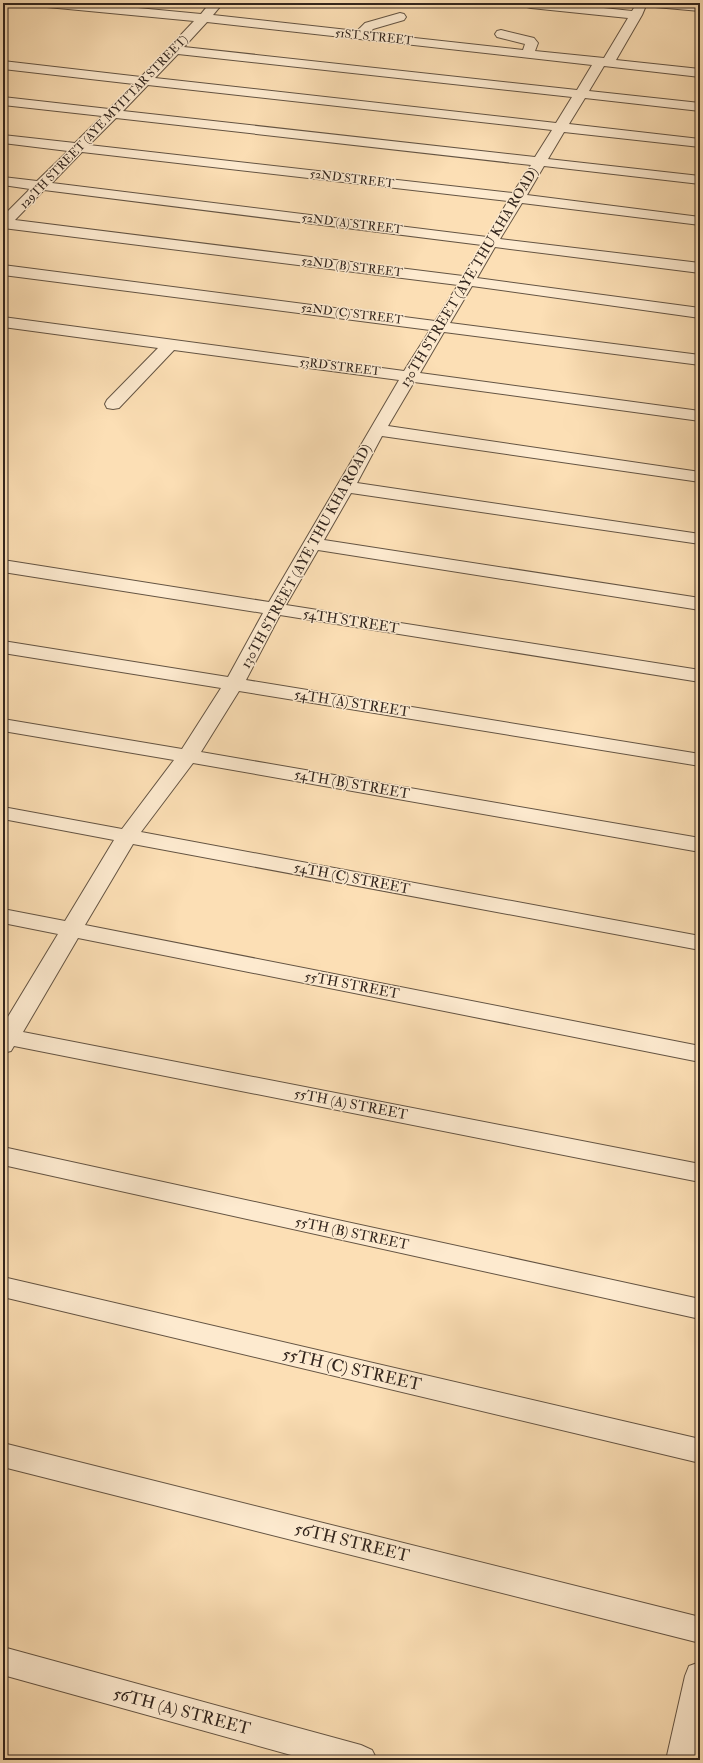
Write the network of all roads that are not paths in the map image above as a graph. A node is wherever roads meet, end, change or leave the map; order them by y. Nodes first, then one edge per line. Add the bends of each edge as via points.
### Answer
1 (47, 3) edge
2 (217, 3) edge
3 (643, 3) edge
4 (655, 3) edge
5 (62, 4) edge
6 (531, 4) dead end
7 (700, 7) edge
8 (636, 15) junction
9 (400, 17) dead end
10 (204, 18) junction
11 (501, 34) dead end
12 (360, 35) junction
13 (175, 50) junction
14 (528, 54) junction
15 (604, 62) junction
16 (3, 65) edge
17 (700, 73) edge
18 (145, 80) junction
19 (581, 93) junction
20 (3, 101) edge
21 (700, 107) edge
22 (112, 113) junction
23 (560, 128) junction
24 (3, 139) edge
25 (700, 143) edge
26 (78, 148) junction
27 (539, 161) junction
28 (700, 180) edge
29 (3, 181) edge
30 (41, 186) junction
31 (518, 198) junction
32 (700, 221) edge
33 (3, 224) edge
34 (491, 241) junction
35 (700, 268) edge
36 (3, 270) edge
37 (466, 281) junction
38 (700, 313) edge
39 (3, 322) edge
40 (439, 325) junction
41 (170, 345) junction
42 (700, 360) edge
43 (410, 376) junction
44 (113, 404) dead end
45 (700, 416) edge
46 (377, 430) junction
47 (700, 477) edge
48 (346, 487) junction
49 (700, 540) edge
50 (313, 544) junction
51 (3, 566) edge
52 (700, 604) edge
53 (274, 609) junction
54 (3, 647) edge
55 (700, 676) edge
56 (234, 684) junction
57 (3, 725) edge
58 (188, 756) junction
59 (700, 760) edge
60 (3, 813) edge
61 (127, 836) junction
62 (700, 845) edge
63 (3, 916) edge
64 (71, 929) junction
65 (700, 943) edge
66 (5, 1039) edge
67 (700, 1054) edge
68 (3, 1156) edge
69 (700, 1173) edge
70 (3, 1287) edge
71 (700, 1309) edge
72 (700, 1451) edge
73 (3, 1455) edge
74 (700, 1630) edge
75 (3, 1661) edge
76 (700, 1676) edge
77 (361, 1760) edge
78 (682, 1760) edge

1 - 5 street, 51ST STREET
2 - 10 street, 129TH STREET (AYE MYITTAR STREET)
3 - 8 street, 130TH STREET (AYE THU KHA ROAD)
4 - 7 street
5 - 10 street, 51ST STREET
6 - 8 street
8 - 15 street, 130TH STREET (AYE THU KHA ROAD)
9 - 12 street via 369,26
10 - 12 street, 51ST STREET
10 - 13 street, 129TH STREET (AYE MYITTAR STREET)
11 - 14 street via 530,41 532,43
12 - 14 street, 51ST STREET
13 - 18 street, 129TH STREET (AYE MYITTAR STREET)
13 - 19 street
14 - 15 street, 51ST STREET
15 - 17 street, 51ST STREET
15 - 19 street, 130TH STREET (AYE THU KHA ROAD)
16 - 18 street
18 - 22 street, 129TH STREET (AYE MYITTAR STREET)
18 - 23 street
19 - 21 street
19 - 23 street, 130TH STREET (AYE THU KHA ROAD)
20 - 22 street
22 - 26 street, 129TH STREET (AYE MYITTAR STREET)
22 - 27 street
23 - 25 street
23 - 27 street, 130TH STREET (AYE THU KHA ROAD)
24 - 26 street, 52ND STREET
26 - 30 street, 129TH STREET (AYE MYITTAR STREET)
26 - 31 street, 52ND STREET
27 - 28 street
27 - 31 street, 130TH STREET (AYE THU KHA ROAD)
29 - 30 street, 52ND (A) STREET
30 - 33 street, 129TH STREET (AYE MYITTAR STREET)
30 - 34 street, 52ND (A) STREET
31 - 32 street, 52ND STREET
31 - 34 street, 130TH STREET (AYE THU KHA ROAD)
33 - 37 street, 52ND (B) STREET
34 - 35 street, 52ND (A) STREET
34 - 37 street, 130TH STREET (AYE THU KHA ROAD)
36 - 40 street, 52ND (C) STREET
37 - 38 street, 52ND (B) STREET
37 - 40 street, 130TH STREET (AYE THU KHA ROAD)
39 - 41 street, 53RD STREET
40 - 42 street, 52ND (C) STREET
40 - 43 street, 130TH STREET (AYE THU KHA ROAD)
41 - 43 street, 53RD STREET
41 - 44 street
43 - 45 street, 53RD STREET
43 - 46 street, 130TH STREET (AYE THU KHA ROAD)
46 - 47 street
46 - 48 street, 130TH STREET (AYE THU KHA ROAD)
48 - 49 street
48 - 50 street, 130TH STREET (AYE THU KHA ROAD)
50 - 52 street
50 - 53 street, 130TH STREET (AYE THU KHA ROAD)
51 - 53 street, 54TH STREET
53 - 55 street, 54TH STREET
53 - 56 street, 130TH STREET (AYE THU KHA ROAD)
54 - 56 street, 54TH (A) STREET
56 - 58 street, 130TH STREET (AYE THU KHA ROAD)
56 - 59 street, 54TH (A) STREET
57 - 58 street, 54TH (B) STREET
58 - 61 street, 130TH STREET (AYE THU KHA ROAD)
58 - 62 street, 54TH (B) STREET
60 - 61 street, 54TH (C) STREET
61 - 64 street, 130TH STREET (AYE THU KHA ROAD)
61 - 65 street, 54TH (C) STREET
63 - 64 street, 55TH STREET
64 - 66 street, 130TH STREET (AYE THU KHA ROAD)
64 - 67 street, 55TH STREET
66 - 69 street, 55TH (A) STREET
68 - 71 street, 55TH (B) STREET
70 - 72 street, 55TH (C) STREET
73 - 74 street, 56TH STREET
75 - 77 street, 56TH (A) STREET
76 - 78 street

